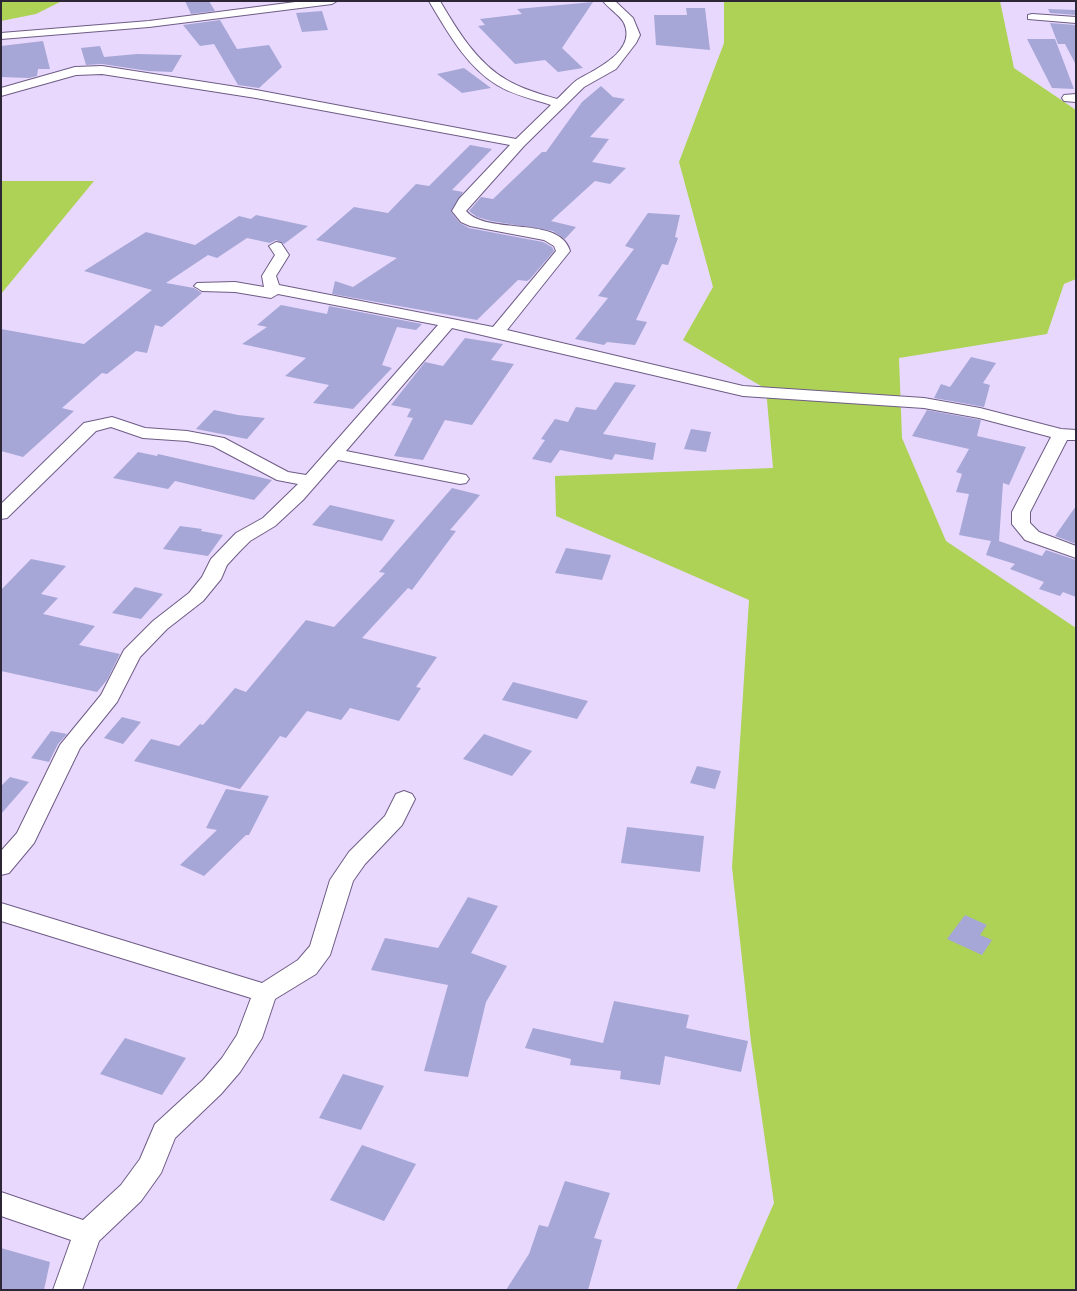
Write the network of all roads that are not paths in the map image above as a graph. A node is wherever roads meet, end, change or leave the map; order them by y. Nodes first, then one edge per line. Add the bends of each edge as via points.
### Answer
1 (332, 1) edge
2 (434, 1) edge
3 (608, 1) edge
4 (1032, 17) dead end
5 (1076, 20) edge
6 (1, 36) edge
7 (1, 92) edge
8 (560, 104) junction
9 (519, 143) junction
10 (276, 246) dead end
11 (202, 286) dead end
12 (274, 289) junction
13 (448, 322) junction
14 (498, 332) junction
15 (1068, 434) edge
16 (335, 454) junction
17 (460, 479) dead end
18 (311, 481) junction
19 (1, 514) edge
20 (1076, 552) edge
21 (404, 799) dead end
22 (1, 867) edge
23 (1, 912) edge
24 (265, 993) junction
25 (1, 1204) edge
26 (88, 1234) junction
27 (67, 1290) edge

1 - 6 street via 149,24
2 - 8 street via 457,39 500,81
3 - 8 street via 629,20 634,35 632,41 612,66 586,80
4 - 5 street
7 - 9 street via 75,72 102,70 256,94
8 - 9 street
9 - 14 street via 459,210 466,219 475,223 556,239 562,244 562,251
10 - 12 street via 282,255 269,276 269,284
11 - 12 street via 271,293
12 - 13 street
13 - 14 street
13 - 16 street
14 - 15 street via 723,387 757,393 924,403
15 - 20 street via 1021,512 1021,524 1032,536
16 - 17 street
16 - 18 street
18 - 19 street via 283,476 218,442 143,433 103,422 90,427
18 - 22 street via 269,522 232,547 196,596 131,654 110,697 71,746 26,837
21 - 24 street via 394,820 357,858 342,880 321,949 307,967
23 - 24 street
24 - 26 street via 249,1038 231,1065 164,1132 151,1166 131,1192
25 - 26 street
26 - 27 street

